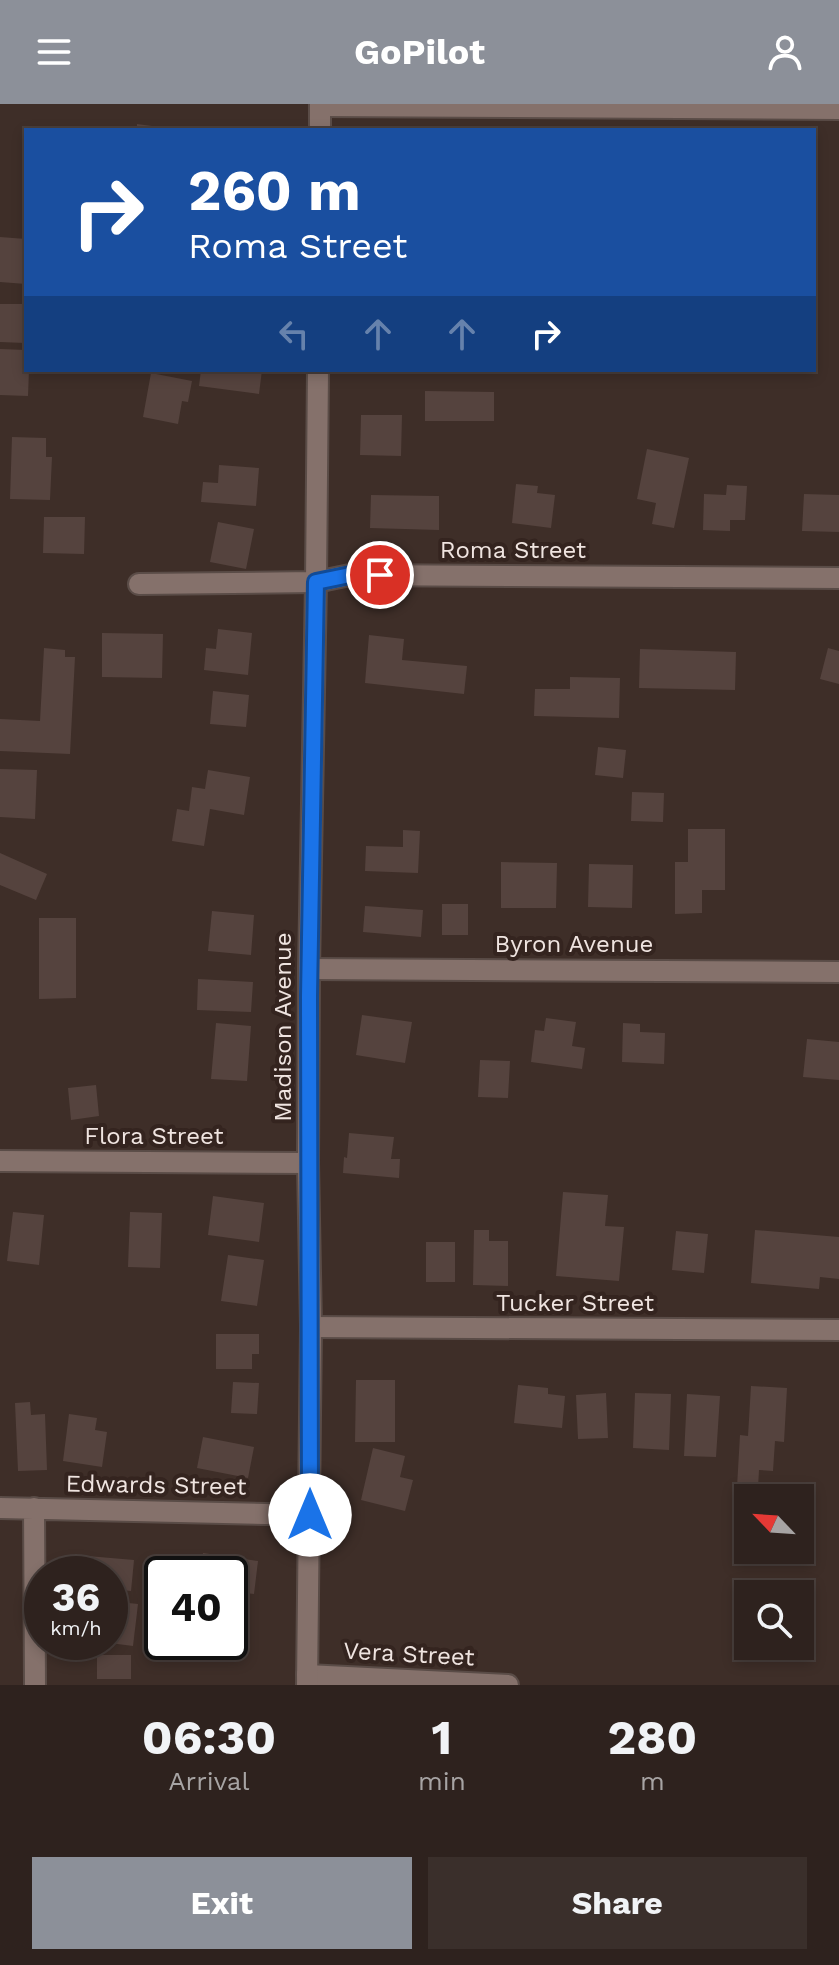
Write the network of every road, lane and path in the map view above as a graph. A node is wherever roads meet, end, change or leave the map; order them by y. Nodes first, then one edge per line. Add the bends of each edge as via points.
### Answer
1 (320, 105) edge
2 (839, 109) edge
3 (320, 128) edge
4 (318, 372) edge
5 (839, 578) edge
6 (316, 582) junction
7 (139, 584) dead end
8 (309, 969) junction
9 (839, 972) edge
10 (0, 1161) edge
11 (308, 1163) junction
12 (311, 1327) junction
13 (839, 1330) edge
14 (0, 1508) edge
15 (34, 1508) junction
16 (310, 1515) junction
17 (307, 1680) edge
18 (35, 1685) edge
19 (508, 1685) edge

1 - 2 street
1 - 3 street
4 - 6 street, Madison Avenue
5 - 6 street, Roma Street via 350,575
6 - 7 street, Roma Street
6 - 8 street, Madison Avenue
8 - 9 street, Byron Avenue
8 - 11 street, Madison Avenue
10 - 11 street, Flora Street
11 - 12 street, Madison Avenue
12 - 13 street, Tucker Street
12 - 16 street, Madison Avenue
14 - 15 street, Edwards Street
15 - 16 street, Edwards Street
15 - 18 street
16 - 17 street, Madison Avenue
17 - 19 street, Vera Street

